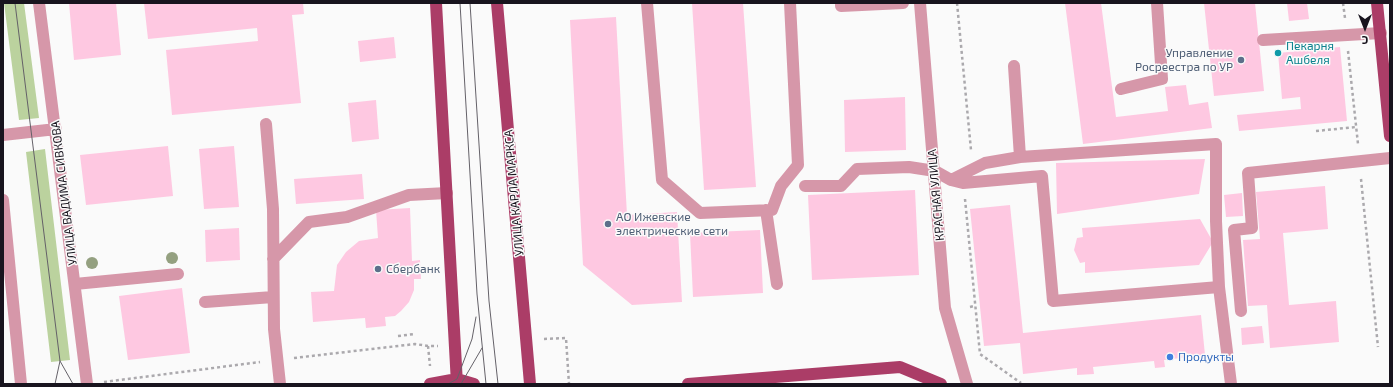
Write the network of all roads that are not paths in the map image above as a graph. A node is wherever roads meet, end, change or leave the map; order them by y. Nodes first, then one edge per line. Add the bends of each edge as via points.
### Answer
1 (39, 3) edge
2 (436, 3) edge
3 (497, 3) edge
4 (647, 3) edge
5 (790, 3) edge
6 (841, 3) edge
7 (903, 3) edge
8 (920, 3) edge
9 (1157, 3) edge
10 (1377, 3) edge
11 (1380, 32) junction
12 (1263, 40) dead end
13 (1014, 66) dead end
14 (1121, 89) dead end
15 (266, 124) dead end
16 (56, 129) junction
17 (3, 135) edge
18 (1390, 136) edge
19 (1020, 157) junction
20 (1390, 158) edge
21 (935, 171) junction
22 (965, 178) junction
23 (805, 186) dead end
24 (446, 193) junction
25 (3, 200) edge
26 (766, 210) junction
27 (273, 259) junction
28 (178, 274) dead end
29 (75, 284) junction
30 (777, 284) dead end
31 (1219, 287) junction
32 (273, 297) junction
33 (204, 302) dead end
34 (8, 306) edge
35 (1241, 311) dead end
36 (457, 381) edge
37 (20, 384) edge
38 (87, 384) edge
39 (280, 384) edge
40 (430, 384) edge
41 (474, 384) edge
42 (530, 384) edge
43 (688, 384) edge
44 (941, 384) edge
45 (967, 384) edge
46 (1231, 384) edge

1 - 16 street, УЛИЦА ВАДИМА СИВКОВА
2 - 24 main road
3 - 42 main road, УЛИЦА КАРЛА МАРКСА
4 - 26 street via 662,180 700,213
5 - 26 street via 798,165 781,186 772,210
6 - 7 street via 841,6
8 - 21 street, КРАСНАЯ УЛИЦА
9 - 14 street via 1162,79
10 - 11 main road
11 - 12 street
11 - 18 main road
13 - 19 street
15 - 27 street via 273,209
16 - 17 street
16 - 29 street, УЛИЦА ВАДИМА СИВКОВА
19 - 22 street via 985,163
19 - 31 street via 1216,144
20 - 35 street via 1248,173 1252,228 1234,230
21 - 22 street via 951,180
21 - 23 street via 909,167 857,169 841,186
21 - 45 street, КРАСНАЯ УЛИЦА via 945,308
22 - 31 street via 1042,176 1053,301
24 - 27 street via 409,195 347,217 309,222
24 - 36 main road
25 - 34 street
26 - 30 street
27 - 32 street
28 - 29 street
29 - 38 street, УЛИЦА ВАДИМА СИВКОВА
31 - 46 street
32 - 33 street
32 - 39 street
34 - 37 street
36 - 40 main road
36 - 41 main road
43 - 44 main road via 900,367

